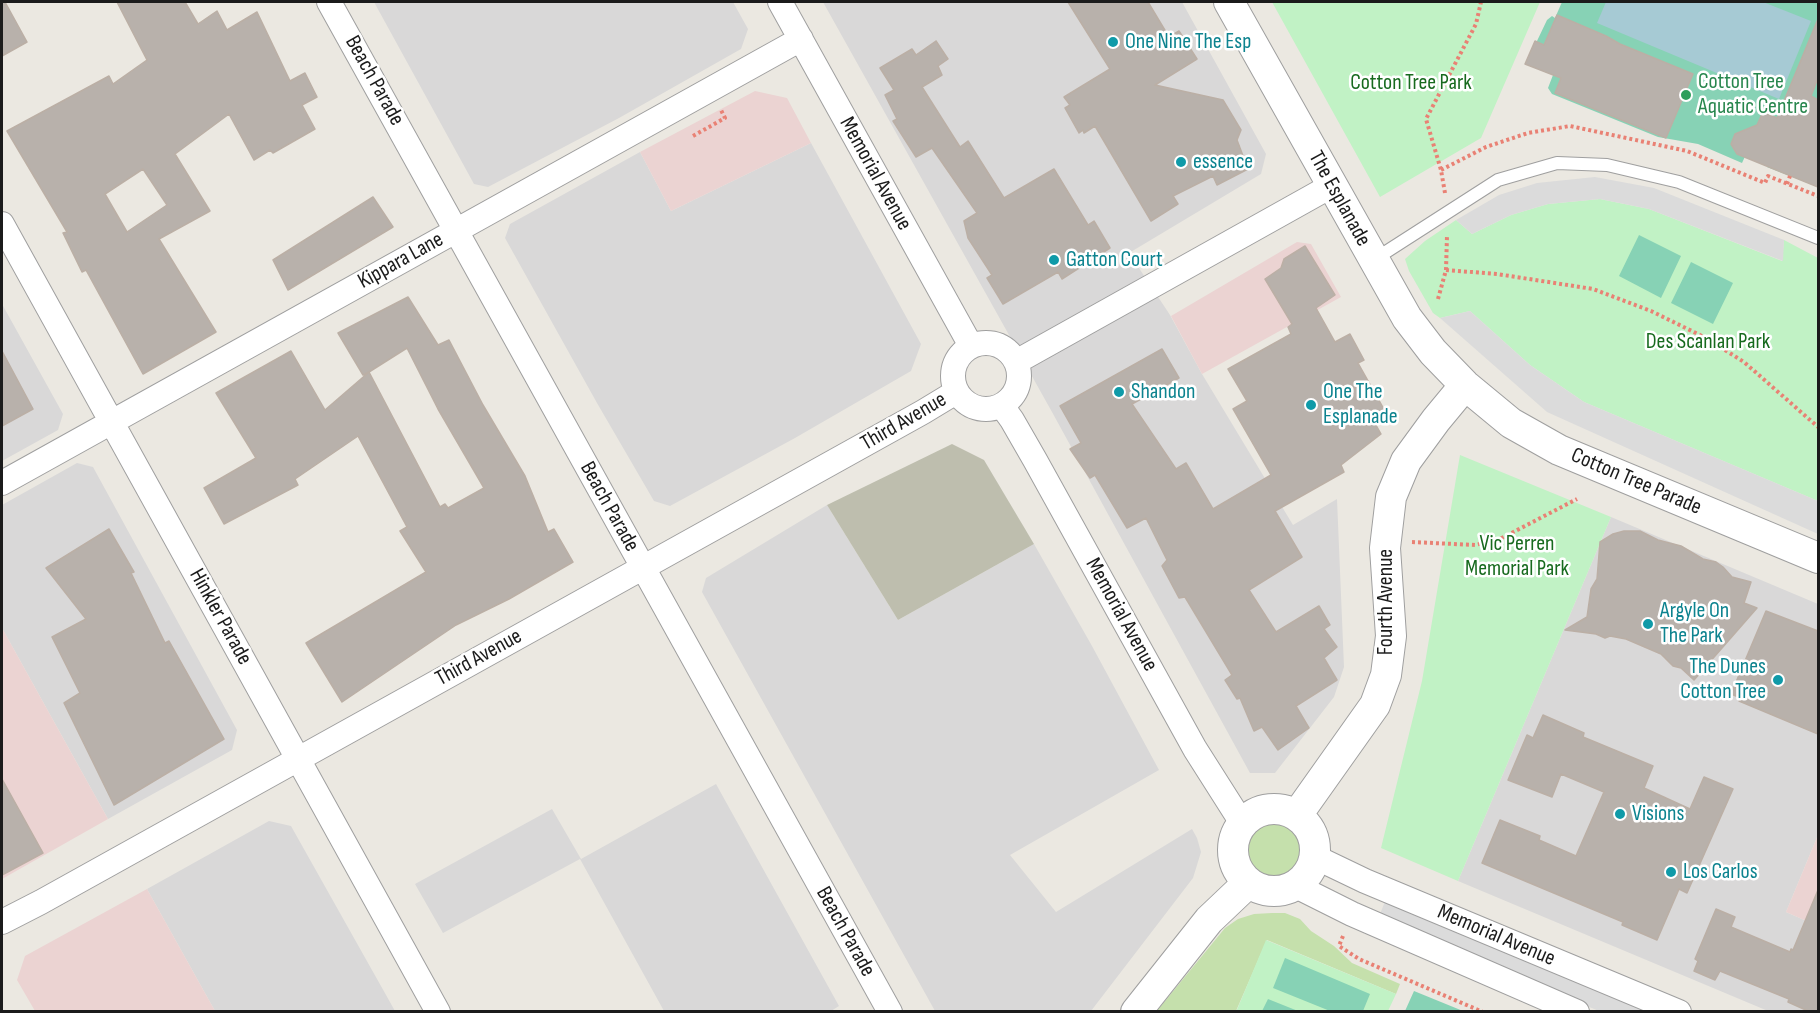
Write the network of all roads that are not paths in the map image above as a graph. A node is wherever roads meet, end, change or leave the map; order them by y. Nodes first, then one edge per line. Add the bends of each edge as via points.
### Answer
1 (329, 2) edge
2 (780, 2) edge
3 (1229, 2) edge
4 (801, 39) junction
5 (1331, 186) junction
6 (2, 224) edge
7 (457, 230) junction
8 (1818, 238) edge
9 (1374, 260) junction
10 (971, 346) junction
11 (1016, 362) junction
12 (1465, 386) junction
13 (956, 392) junction
14 (1002, 406) junction
15 (111, 422) junction
16 (2, 483) edge
17 (1818, 558) edge
18 (642, 567) junction
19 (299, 759) junction
20 (1297, 815) junction
21 (1242, 824) junction
22 (1315, 856) junction
23 (1248, 883) junction
24 (1296, 886) junction
25 (2, 922) edge
26 (438, 1011) edge
27 (890, 1011) edge
28 (1136, 1011) edge
29 (1577, 1011) edge
30 (1679, 1011) edge

1 - 7 street, Beach Parade
2 - 4 street, Memorial Avenue
3 - 5 street, The Esplanade
4 - 7 street, Kippara Lane
4 - 10 street, Memorial Avenue
5 - 9 street, The Esplanade
5 - 11 street
6 - 15 street, Hinkler Parade
7 - 15 street, Kippara Lane
7 - 18 street, Beach Parade
8 - 9 lane via 1679,182 1607,165 1557,163 1498,180
9 - 12 street, The Esplanade via 1407,318
10 - 11 street via 1001,346
10 - 13 street via 956,361 952,382
11 - 14 street via 1019,382 1010,400
12 - 17 street, Cotton Tree Parade via 1511,423 1559,450
12 - 20 street, Fourth Avenue via 1406,461 1391,497 1385,548 1391,636 1386,675 1375,705
13 - 14 street via 971,407 992,410
13 - 18 street, Third Avenue
14 - 21 street, Memorial Avenue via 1195,749
15 - 16 street, Kippara Lane
15 - 19 street, Hinkler Parade
18 - 19 street, Third Avenue
18 - 27 street, Beach Parade
19 - 25 street, Third Avenue
19 - 26 street, Hinkler Parade
20 - 21 street via 1274,808 1251,815
20 - 22 street via 1312,833
21 - 23 street via 1232,848 1239,873
22 - 24 street via 1312,868
22 - 30 street, Memorial Avenue via 1365,881
23 - 24 street via 1271,892
23 - 28 street via 1209,921
24 - 29 street, Memorial Avenue

